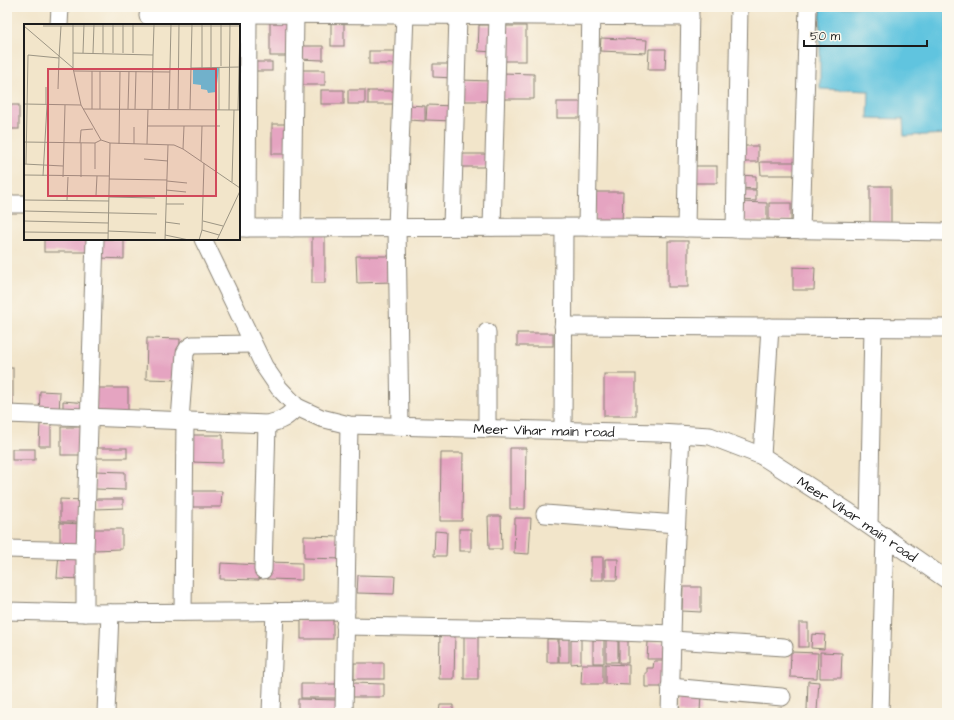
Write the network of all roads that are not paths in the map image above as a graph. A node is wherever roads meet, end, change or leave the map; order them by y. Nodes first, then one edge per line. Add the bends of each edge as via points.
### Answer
1 (60, 7) edge
2 (739, 7) edge
3 (808, 7) edge
4 (591, 11) edge
5 (690, 12) edge
6 (248, 14) junction
7 (295, 14) junction
8 (405, 14) junction
9 (458, 15) junction
10 (498, 15) junction
11 (147, 16) edge
12 (60, 24) edge
13 (7, 204) edge
14 (24, 204) edge
15 (397, 227) junction
16 (452, 227) junction
17 (492, 227) junction
18 (564, 227) junction
19 (587, 227) junction
20 (243, 228) edge
21 (292, 228) junction
22 (686, 228) junction
23 (735, 229) junction
24 (801, 230) junction
25 (947, 232) edge
26 (95, 240) edge
27 (203, 240) edge
28 (563, 326) junction
29 (770, 327) junction
30 (873, 328) junction
31 (947, 328) edge
32 (487, 332) dead end
33 (253, 344) junction
34 (297, 407) junction
35 (7, 414) edge
36 (89, 417) junction
37 (182, 421) junction
38 (267, 424) junction
39 (349, 425) junction
40 (400, 426) junction
41 (487, 429) junction
42 (563, 430) junction
43 (681, 434) junction
44 (762, 456) junction
45 (545, 514) dead end
46 (676, 524) junction
47 (869, 525) junction
48 (885, 536) junction
49 (7, 549) edge
50 (85, 551) junction
51 (263, 570) dead end
52 (947, 580) edge
53 (7, 610) edge
54 (275, 611) junction
55 (183, 612) junction
56 (85, 613) junction
57 (110, 613) junction
58 (346, 618) junction
59 (672, 637) junction
60 (784, 648) dead end
61 (670, 687) junction
62 (782, 698) dead end
63 (106, 713) edge
64 (271, 713) edge
65 (344, 713) edge
66 (670, 713) edge
67 (880, 713) edge

1 - 12 street
2 - 23 street
3 - 24 street
4 - 5 street
4 - 10 street
4 - 19 street
5 - 22 street
6 - 7 street
6 - 11 street
6 - 20 street
7 - 8 street
7 - 21 street
8 - 9 street
8 - 15 street
9 - 10 street
9 - 16 street
10 - 17 street
13 - 14 street
15 - 16 street
15 - 21 street
15 - 40 street
16 - 17 street
17 - 18 street
18 - 19 street
18 - 28 street
19 - 22 street
20 - 21 street
22 - 23 street
23 - 24 street
24 - 25 street
26 - 36 street
27 - 33 street, Meer Vihar main road
28 - 29 street
28 - 42 street
29 - 30 street
29 - 44 street
30 - 31 street
30 - 47 street
32 - 41 street
33 - 34 street, Meer Vihar main road via 279,388
33 - 37 street via 188,348 185,353
34 - 38 street via 285,419
34 - 39 street, Meer Vihar main road via 321,418
35 - 36 street
36 - 37 street
36 - 50 street
37 - 38 street
37 - 55 street
38 - 51 street
39 - 40 street, Meer Vihar main road
39 - 58 street
40 - 41 street, Meer Vihar main road
41 - 42 street, Meer Vihar main road
42 - 43 street, Meer Vihar main road
43 - 44 street, Meer Vihar main road via 710,436
43 - 46 street
44 - 47 street, Meer Vihar main road
45 - 46 street
46 - 59 street
47 - 48 street, Meer Vihar main road
48 - 52 street, Meer Vihar main road
48 - 67 street
49 - 50 street
50 - 56 street
53 - 56 street
54 - 55 street
54 - 58 street
54 - 64 street
55 - 57 street
56 - 57 street
57 - 63 street
58 - 59 street
58 - 65 street
59 - 60 street
59 - 61 street
61 - 62 street
61 - 66 street

